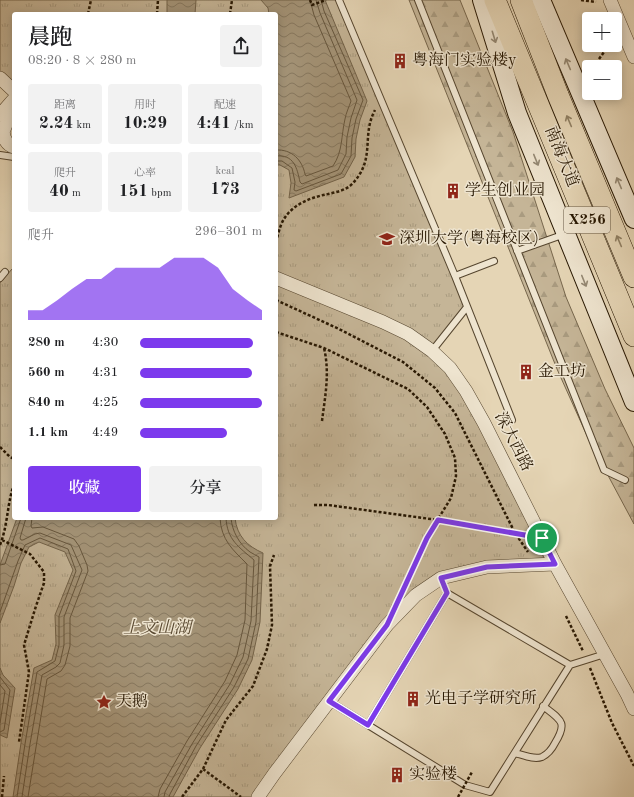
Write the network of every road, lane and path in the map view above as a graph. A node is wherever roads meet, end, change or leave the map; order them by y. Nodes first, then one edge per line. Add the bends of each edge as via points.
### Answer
1 (91, 0) edge
2 (158, 0) edge
3 (232, 0) edge
4 (310, 0) edge
5 (326, 0) edge
6 (339, 0) edge
7 (418, 0) edge
8 (482, 0) edge
9 (495, 0) edge
10 (521, 0) edge
11 (541, 0) edge
12 (610, 0) edge
13 (88, 12) edge
14 (157, 12) edge
15 (230, 12) edge
16 (604, 52) edge
17 (634, 57) edge
18 (599, 59) dead end
19 (0, 78) edge
20 (12, 89) edge
21 (381, 99) junction
22 (12, 101) edge
23 (0, 115) edge
24 (12, 119) edge
25 (12, 146) edge
26 (1, 156) edge
27 (12, 157) edge
28 (634, 219) edge
29 (565, 234) junction
30 (278, 236) edge
31 (517, 251) junction
32 (494, 261) dead end
33 (5, 272) dead end
34 (454, 276) junction
35 (634, 277) edge
36 (0, 278) edge
37 (278, 279) edge
38 (278, 301) edge
39 (467, 307) junction
40 (278, 333) edge
41 (634, 336) edge
42 (324, 348) junction
43 (432, 351) junction
44 (634, 402) edge
45 (512, 420) dead end
46 (322, 421) dead end
47 (0, 448) edge
48 (12, 457) edge
49 (625, 480) dead end
50 (12, 490) edge
51 (314, 505) dead end
52 (438, 520) junction
53 (515, 533) junction
54 (542, 538) junction
55 (2, 540) junction
56 (0, 545) edge
57 (274, 556) dead end
58 (540, 564) junction
59 (555, 564) junction
60 (444, 585) junction
61 (404, 588) dead end
62 (605, 654) junction
63 (570, 665) junction
64 (329, 701) junction
65 (544, 706) junction
66 (634, 709) edge
67 (368, 725) junction
68 (19, 742) dead end
69 (515, 752) junction
70 (203, 769) junction
71 (472, 772) dead end
72 (4, 776) dead end
73 (465, 785) junction
74 (490, 792) junction
75 (2, 797) edge
76 (182, 797) edge
77 (241, 797) edge
78 (258, 797) edge
79 (458, 797) edge
80 (496, 797) edge

1 - 13 path
2 - 14 path
3 - 15 path
4 - 5 path via 312,5
6 - 21 lane
7 - 31 lane
8 -> 29 main road via 517,113
9 - 41 main road, 南海大道 / X256
35 -> 10 main road, 南海大道 / X256
28 -> 11 main road
12 - 17 street
16 - 18 path
19 - 20 street
21 - 30 path via 371,117 365,166 353,184 339,192 299,203 284,218
21 - 34 lane
22 - 23 street
24 - 25 street via 7,122 3,132 6,142
26 - 27 lane
29 - 31 lane
29 -> 44 main road
31 - 49 lane via 604,470
32 - 34 lane
33 - 36 lane
34 - 39 lane
37 - 43 street, 深大西路 via 383,322 408,334
38 - 53 path via 339,328 403,362 435,388 455,413
39 - 43 lane
39 - 45 lane
40 - 42 path
42 - 46 path via 328,377
42 - 52 path via 408,389 427,407 445,434 455,458 456,476 451,498
43 - 54 street, 深大西路 via 450,368 466,392
47 - 48 path
50 - 55 path
51 - 52 path
52 - 53 path
52 - 61 path
53 - 54 path
53 - 58 path
54 - 59 street, 深大西路
55 - 56 path
55 - 68 path via 30,554 44,572 44,583 24,645 29,672
57 - 70 path via 270,566 272,625 267,649 253,686 226,720
58 - 59 street
58 - 60 street via 487,567
59 - 62 street, 深大西路
60 - 63 lane
60 - 64 street via 416,595 387,625
60 - 67 lane
62 - 63 lane
62 - 66 street, 深大西路
63 - 65 lane
64 - 67 lane
64 - 78 street
65 - 69 lane
65 - 69 lane via 559,718 562,724 561,733 550,751 534,758
67 - 73 lane
69 - 74 lane
70 - 76 path
70 - 77 path
71 - 73 path, bridge
72 - 75 path
73 - 74 lane
73 - 79 path, bridge
74 - 80 lane

